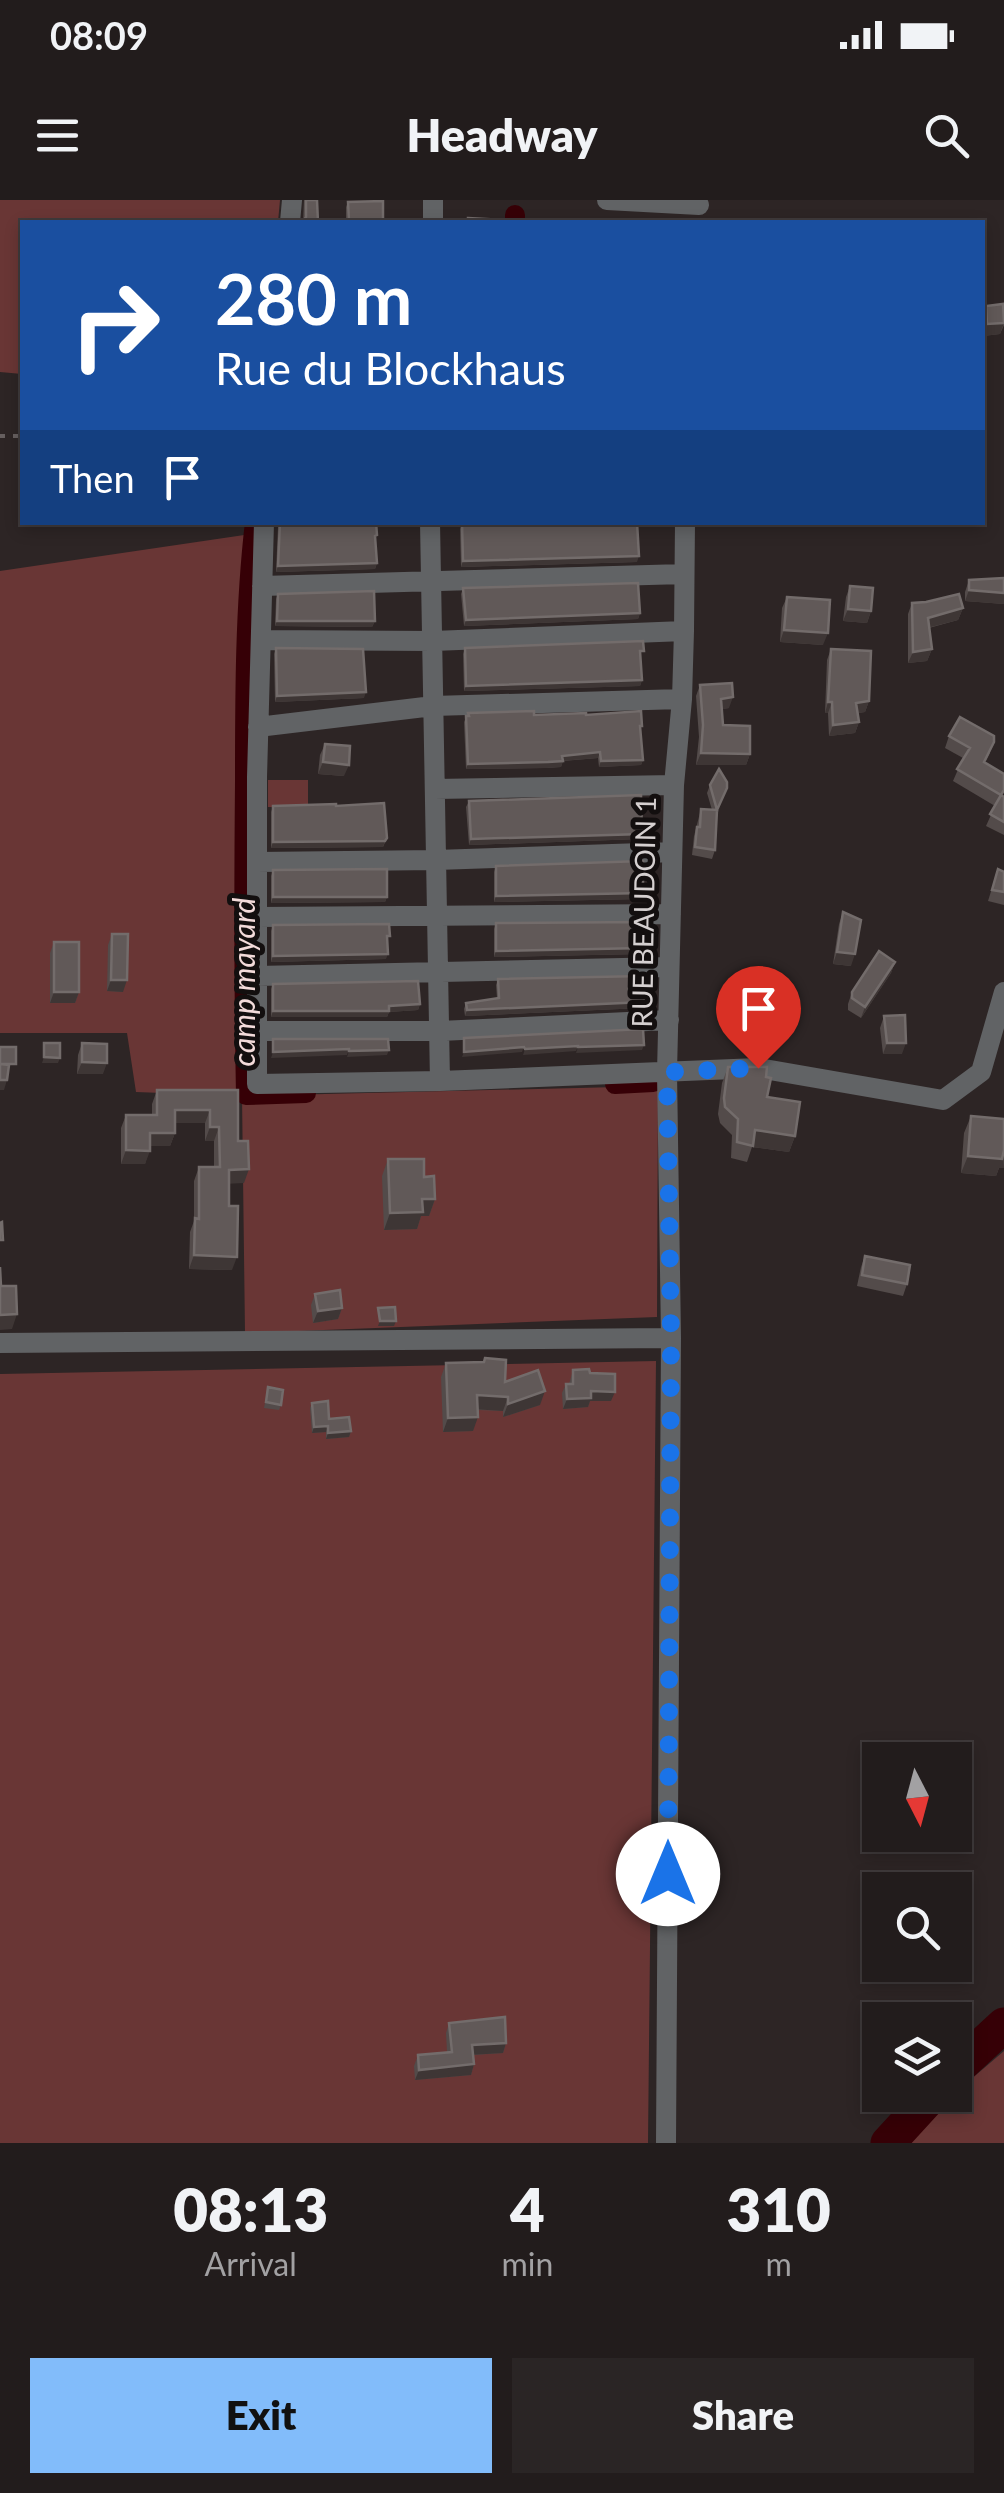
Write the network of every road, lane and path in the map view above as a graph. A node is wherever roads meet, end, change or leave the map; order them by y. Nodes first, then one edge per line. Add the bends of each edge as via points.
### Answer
1 (607, 200) edge
2 (699, 209) edge
3 (264, 525) edge
4 (430, 525) edge
5 (685, 525) edge
6 (684, 574) junction
7 (431, 582) junction
8 (262, 586) junction
9 (684, 631) junction
10 (261, 640) junction
11 (433, 641) junction
12 (682, 699) junction
13 (433, 706) junction
14 (258, 727) junction
15 (674, 785) junction
16 (435, 789) junction
17 (672, 852) junction
18 (436, 860) junction
19 (257, 862) junction
20 (671, 914) junction
21 (256, 918) junction
22 (438, 918) junction
23 (670, 967) junction
24 (438, 972) junction
25 (256, 976) junction
26 (1004, 992) edge
27 (668, 1020) junction
28 (256, 1031) junction
29 (440, 1031) junction
30 (667, 1072) junction
31 (440, 1081) junction
32 (671, 1338) junction
33 (0, 1343) edge
34 (666, 2143) edge

1 - 2 street
3 - 8 street
4 - 7 street
5 - 6 street, RUE BEAUDOIN 1
6 - 7 street
6 - 9 street, RUE BEAUDOIN 1
7 - 8 street
7 - 11 street
8 - 10 street
9 - 11 street
9 - 12 street, RUE BEAUDOIN 1
10 - 11 street
10 - 14 street
11 - 13 street
12 - 13 street
12 - 15 street, RUE BEAUDOIN 1
13 - 14 street
13 - 16 street
14 - 19 street
15 - 16 street
15 - 17 street, RUE BEAUDOIN 1
16 - 18 street
17 - 18 street
17 - 20 street, RUE BEAUDOIN 1
18 - 19 street
18 - 22 street
19 - 21 street
20 - 22 street
20 - 23 street, RUE BEAUDOIN 1
21 - 22 street
21 - 25 street
22 - 24 street
23 - 24 street
23 - 27 street, RUE BEAUDOIN 1
24 - 25 street
24 - 29 street
25 - 28 street
26 - 30 street via 980,1072 942,1100 758,1068
27 - 29 street
27 - 30 street, RUE BEAUDOIN 1
28 - 29 street
28 - 31 street via 257,1084
29 - 31 street
30 - 31 street
30 - 32 street, RUE BEAUDOIN 1
32 - 33 street
32 - 34 street, RUE BEAUDOIN 1

